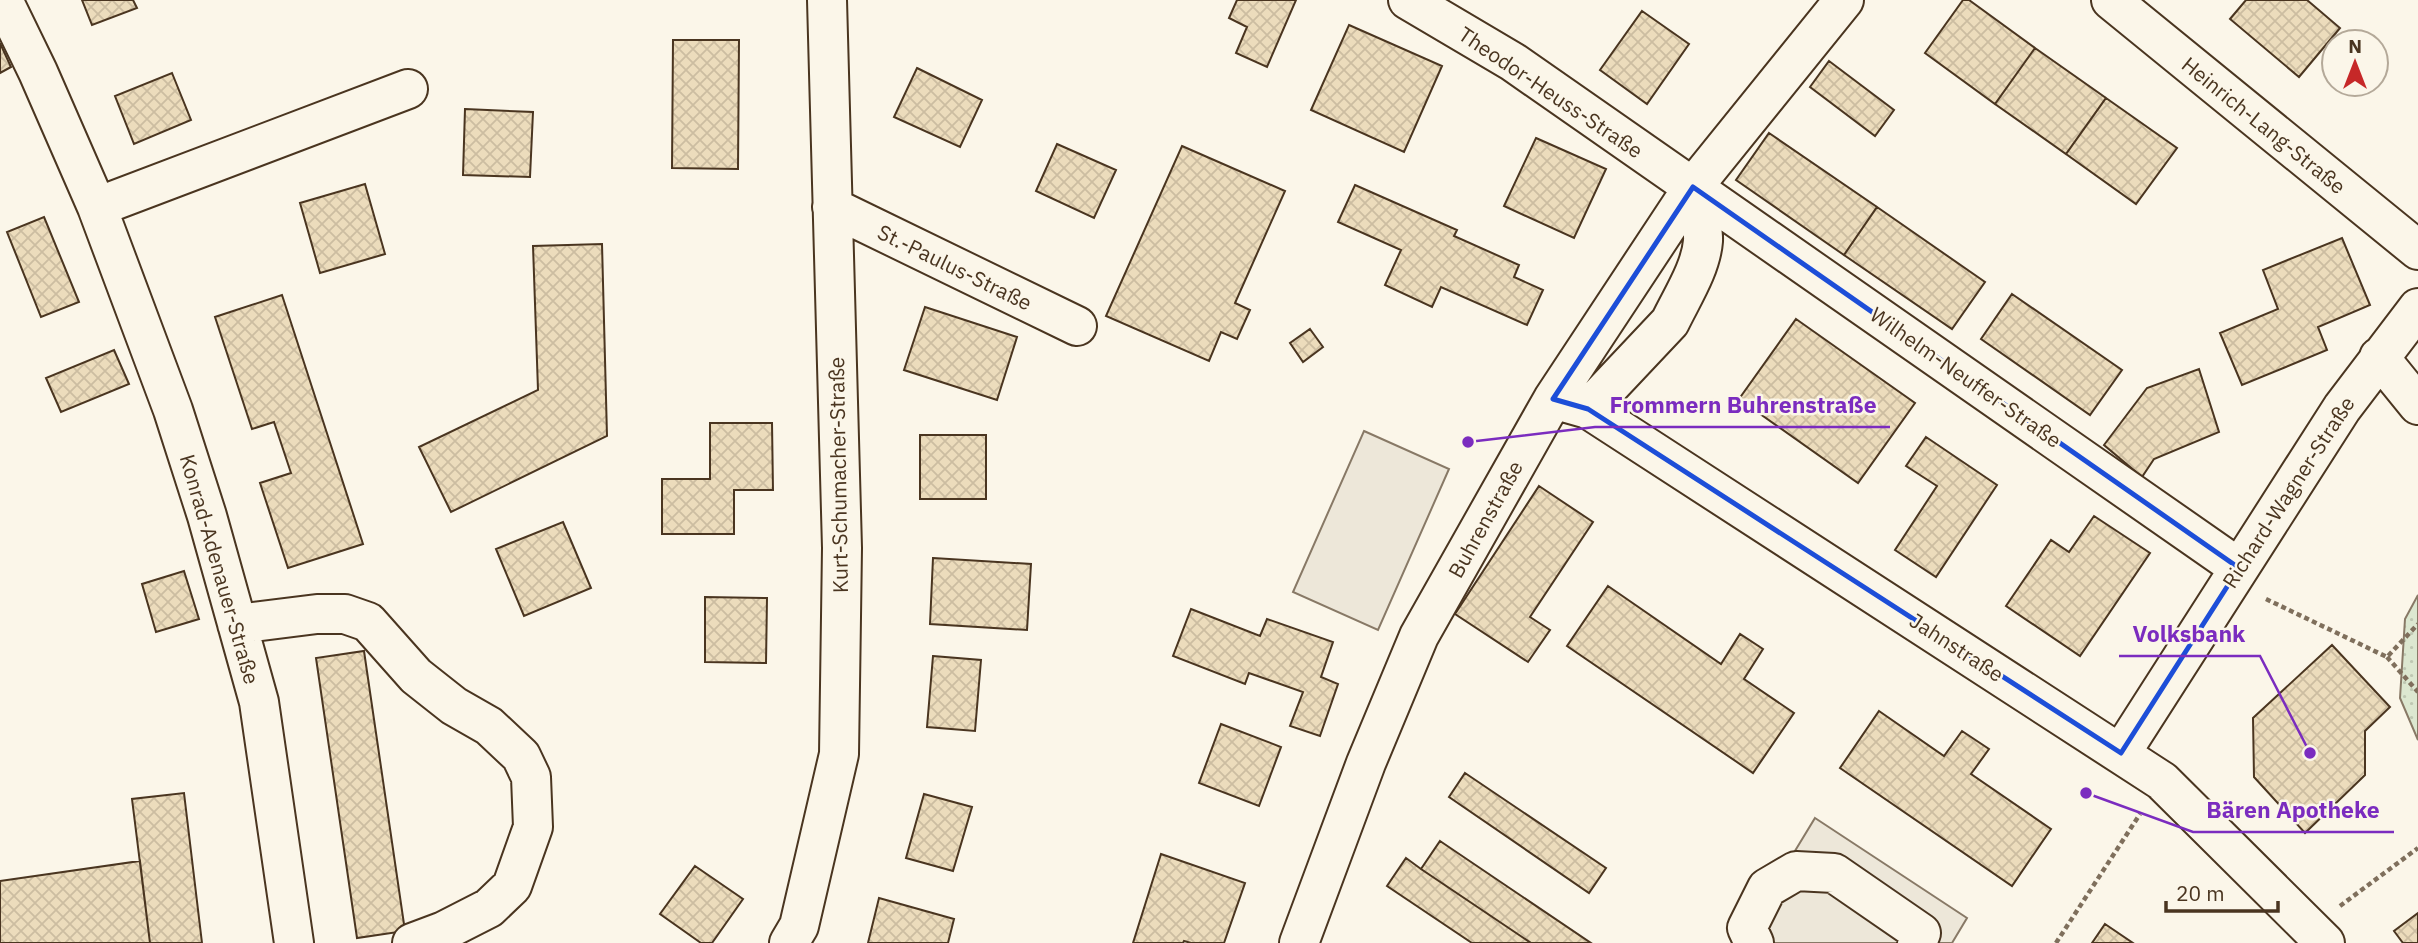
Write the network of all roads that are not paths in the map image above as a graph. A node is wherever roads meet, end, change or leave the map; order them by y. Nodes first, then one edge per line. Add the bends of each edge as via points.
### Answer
1 (3, 0) edge
2 (827, 0) edge
3 (1408, 0) edge
4 (1844, 0) edge
5 (2111, 0) edge
6 (408, 89) dead end
7 (1693, 187) junction
8 (97, 207) junction
9 (832, 207) junction
10 (2418, 250) edge
11 (2418, 308) edge
12 (1077, 326) dead end
13 (2379, 357) junction
14 (1570, 404) junction
15 (2418, 405) edge
16 (2235, 575) junction
17 (237, 624) junction
18 (2122, 753) junction
19 (2318, 936) edge
20 (294, 943) edge
21 (412, 943) edge
22 (789, 943) edge
23 (1299, 943) edge
24 (1754, 943) edge
25 (1917, 943) edge

1 - 8 street, Konrad-Adenauer-Straße
2 - 9 street, Kurt-Schumacher-Straße
3 - 7 street, Theodor-Heuss-Straße via 1513,62
4 - 7 street, Buhrenstraße
5 - 10 street, Heinrich-Lang-Straße
6 - 8 street
7 - 14 street, Buhrenstraße
7 - 14 street via 1703,240 1696,267 1670,322
7 - 16 street, Wilhelm-Neuffer-Straße
8 - 17 street, Konrad-Adenauer-Straße via 173,411
9 - 12 street, St.-Paulus-Straße
9 - 22 street, Kurt-Schumacher-Straße via 842,548 839,754 799,926
11 - 13 street, Richard-Wagner-Straße
13 - 15 street
13 - 16 street, Richard-Wagner-Straße
14 - 18 street, Jahnstraße
14 - 23 street, Buhrenstraße via 1419,636
16 - 18 street, Richard-Wagner-Straße
17 - 20 street, Konrad-Adenauer-Straße via 259,702
17 - 21 street via 317,614 345,614 368,622 416,676 489,726 521,756 531,778 533,827 512,886 489,908
18 - 19 street, Jahnstraße via 2162,781
24 - 25 street via 1747,928 1766,888 1796,871 1834,873 1922,933

